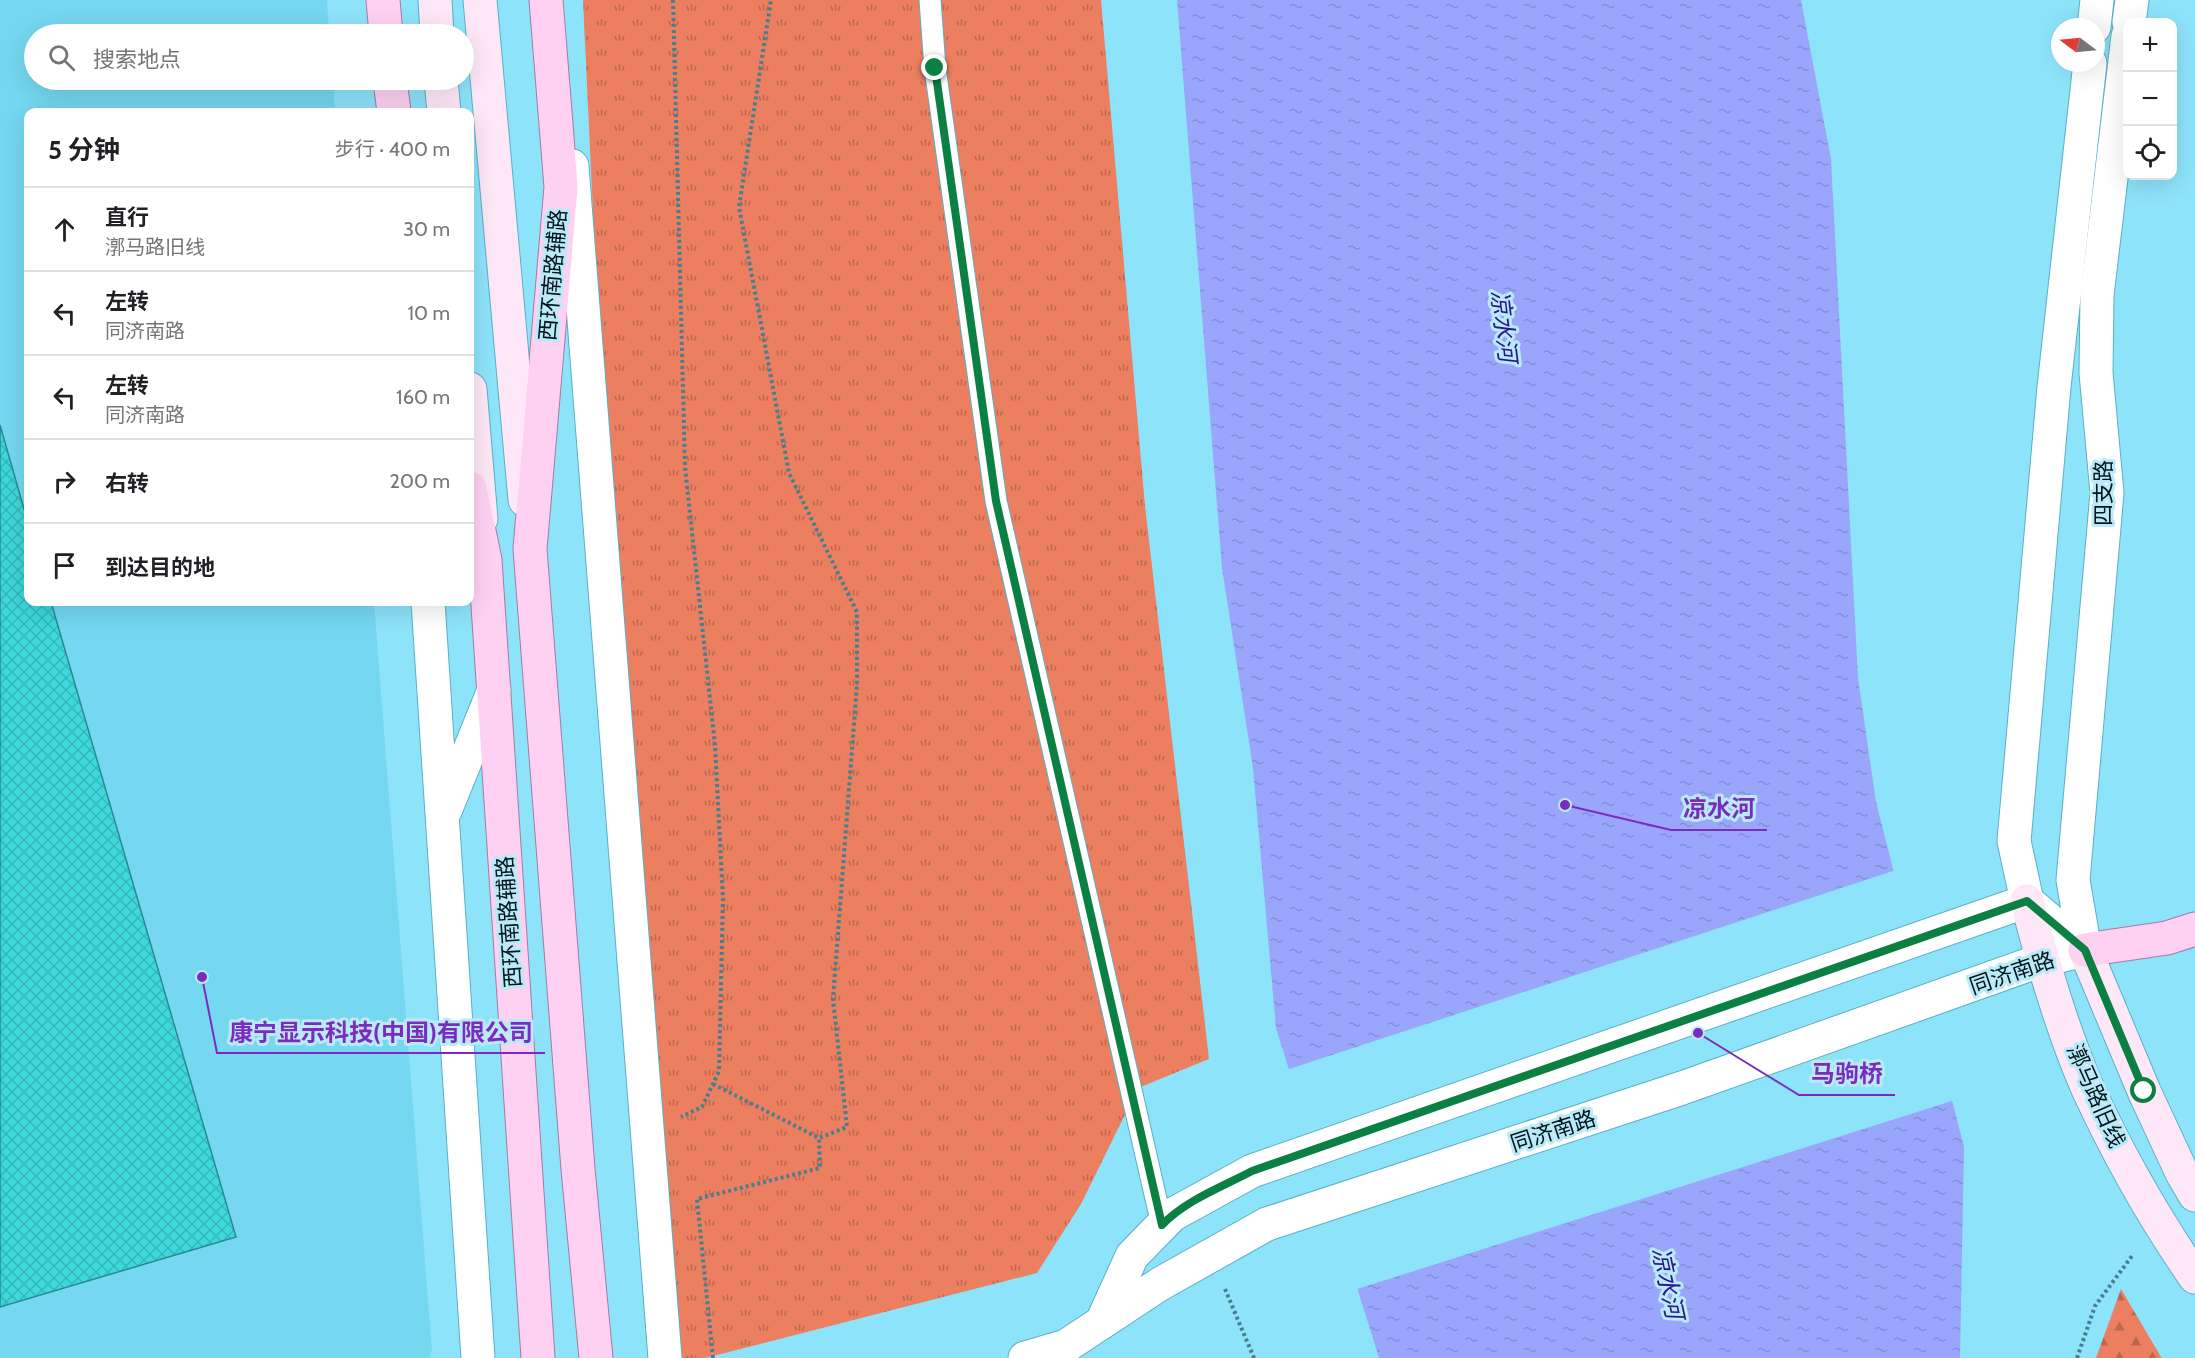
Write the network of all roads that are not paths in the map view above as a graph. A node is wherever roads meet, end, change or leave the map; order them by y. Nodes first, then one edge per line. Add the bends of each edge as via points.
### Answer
1 (383, 0) edge
2 (435, 0) edge
3 (480, 0) edge
4 (546, 0) edge
5 (559, 0) edge
6 (930, 0) edge
7 (2097, 0) edge
8 (2132, 0) edge
9 (2095, 18) edge
10 (2130, 18) edge
11 (385, 24) edge
12 (436, 24) edge
13 (2123, 71) edge
14 (2089, 72) edge
15 (391, 90) edge
16 (442, 90) edge
17 (394, 108) edge
18 (444, 108) edge
19 (474, 435) edge
20 (474, 507) edge
21 (530, 549) junction
22 (485, 560) junction
23 (428, 606) edge
24 (494, 690) junction
25 (442, 817) junction
26 (2027, 901) junction
27 (2195, 929) edge
28 (2085, 950) junction
29 (2042, 960) junction
30 (2195, 1195) edge
31 (1162, 1225) junction
32 (2195, 1276) edge
33 (1102, 1322) junction
34 (478, 1358) edge
35 (538, 1358) edge
36 (596, 1358) edge
37 (665, 1358) edge
38 (1025, 1358) edge

1 - 11 main road
2 - 12 main road
3 - 21 main road
4 - 21 main road, 西环南路辅路 via 561,187
5 - 37 street
6 - 31 lane via 935,68 996,501
7 - 9 street
8 - 10 street
13 - 28 street, 四支路 via 2097,295 2096,373 2107,492 2073,880
14 - 26 street via 2054,387 2014,841
15 - 17 main road
16 - 18 main road
19 - 22 main road
20 - 22 main road, 西环南路辅路
21 - 36 main road, 西环南路辅路
22 - 24 main road, 西环南路辅路
23 - 25 street
24 - 25 street
24 - 35 main road, 西环南路辅路
25 - 34 street
26 - 28 street, 同济南路
26 - 29 main road, 漷马路旧线
26 - 31 street via 1252,1171 1195,1201
27 - 28 main road via 2167,938
28 - 29 street, 同济南路
28 - 30 main road, 漷马路旧线 via 2144,1091
29 - 32 main road, 漷马路旧线 via 2088,1088 2159,1225
29 - 33 street, 同济南路 via 1682,1088 1267,1224 1160,1284
31 - 33 street via 1132,1256
33 - 38 street, 同济南路 via 1066,1346

